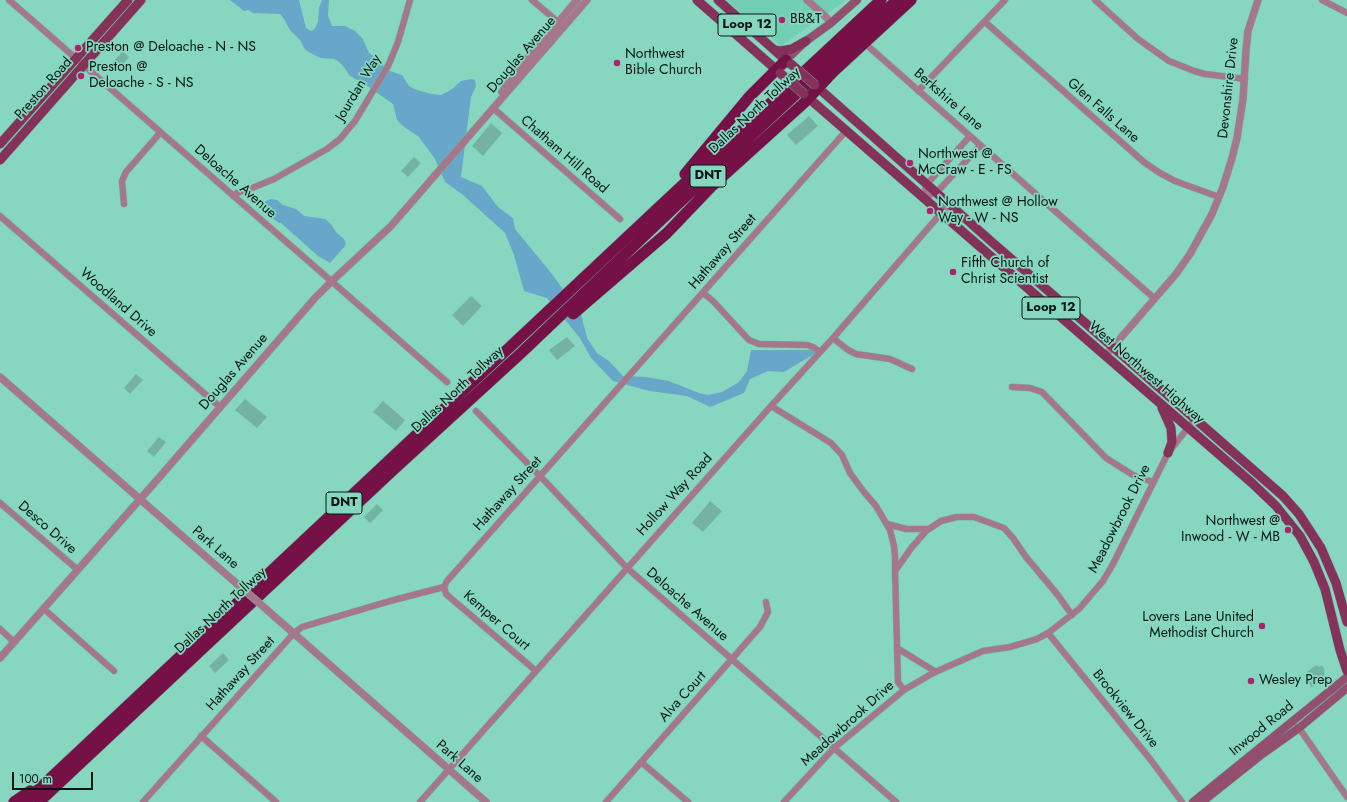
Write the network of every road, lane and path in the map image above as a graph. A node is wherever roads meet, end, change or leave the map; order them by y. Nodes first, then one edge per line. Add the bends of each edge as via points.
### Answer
1 (8, 0) edge
2 (128, 0) edge
3 (141, 0) edge
4 (410, 0) edge
5 (532, 0) edge
6 (577, 0) edge
7 (587, 0) edge
8 (698, 0) edge
9 (718, 0) edge
10 (807, 0) edge
11 (857, 0) edge
12 (881, 0) edge
13 (896, 0) edge
14 (911, 0) edge
15 (1005, 0) edge
16 (1095, 0) edge
17 (1258, 0) edge
18 (1322, 0) edge
19 (1347, 13) edge
20 (984, 22) junction
21 (830, 23) junction
22 (561, 25) junction
23 (806, 41) junction
24 (869, 47) dead end
25 (776, 50) junction
26 (76, 59) junction
27 (789, 62) junction
28 (84, 65) junction
29 (778, 71) junction
30 (1245, 79) junction
31 (816, 86) junction
32 (918, 91) junction
33 (807, 96) junction
34 (493, 108) junction
35 (846, 131) junction
36 (160, 133) junction
37 (970, 136) junction
38 (0, 144) edge
39 (980, 146) junction
40 (0, 160) edge
41 (927, 184) junction
42 (936, 193) junction
43 (233, 196) junction
44 (923, 197) junction
45 (1219, 197) junction
46 (124, 204) dead end
47 (949, 204) junction
48 (657, 209) junction
49 (942, 213) junction
50 (0, 216) edge
51 (620, 219) dead end
52 (332, 281) junction
53 (703, 293) junction
54 (1155, 299) junction
55 (833, 338) junction
56 (1113, 347) junction
57 (820, 352) junction
58 (520, 354) junction
59 (1105, 356) junction
60 (912, 369) dead end
61 (0, 377) edge
62 (447, 382) dead end
63 (1012, 387) dead end
64 (1160, 403) junction
65 (771, 406) junction
66 (220, 407) junction
67 (476, 411) dead end
68 (1195, 419) junction
69 (1187, 427) junction
70 (1168, 452) junction
71 (540, 476) junction
72 (1152, 482) junction
73 (1278, 491) junction
74 (139, 499) junction
75 (1269, 499) junction
76 (0, 503) edge
77 (887, 524) junction
78 (930, 528) junction
79 (627, 568) junction
80 (78, 570) junction
81 (895, 572) junction
82 (444, 587) junction
83 (766, 602) dead end
84 (44, 609) junction
85 (1072, 615) junction
86 (1347, 622) edge
87 (0, 629) edge
88 (1048, 633) junction
89 (294, 634) junction
90 (14, 642) junction
91 (897, 648) junction
92 (0, 658) edge
93 (732, 660) junction
94 (114, 671) dead end
95 (536, 671) junction
96 (1347, 671) edge
97 (936, 672) junction
98 (1347, 677) edge
99 (1347, 688) edge
100 (904, 690) junction
101 (1290, 724) junction
102 (1299, 728) junction
103 (201, 736) junction
104 (834, 748) junction
105 (641, 762) junction
106 (448, 770) junction
107 (52, 776) junction
108 (1347, 797) edge
109 (43, 799) edge
110 (14, 802) edge
111 (25, 802) edge
112 (143, 802) edge
113 (276, 802) edge
114 (420, 802) edge
115 (486, 802) edge
116 (606, 802) edge
117 (688, 802) edge
118 (784, 802) edge
119 (896, 802) edge
120 (1182, 802) edge
121 (1193, 802) edge
122 (1202, 802) edge

1 - 26 street, Deloache Avenue
2 - 26 main road, Preston Road
3 - 28 main road, Preston Road
4 - 43 street, Jourdan Way via 388,66 355,121 340,139 274,179
5 - 22 street
6 - 22 street, Douglas Avenue
7 - 22 street, Douglas Avenue
8 - 29 main road, West Northwest Highway / Loop 12
9 - 25 main road, West Northwest Highway / Loop 12
10 - 21 street
11 - 21 main road
12 - 48 highway, Dallas North Tollway / DNT
13 - 58 highway, Dallas North Tollway / DNT
14 - 31 highway
15 - 20 street
16 - 30 street via 1138,39 1168,61 1205,74
17 - 30 street, Devonshire Drive via 1248,31
18 - 19 street
20 - 32 street
20 - 45 street, Glen Falls Lane via 1145,162 1176,181
21 - 23 main road
22 - 34 street, Douglas Avenue
23 - 25 main road via 792,49
23 - 27 main road
24 - 32 street, Berkshire Lane
25 - 27 main road, West Northwest Highway / Loop 12
26 - 28 street, Deloache Avenue
26 - 38 main road, Preston Road
27 - 29 highway
27 - 31 main road, West Northwest Highway / Loop 12, bridge
28 - 36 street, Deloache Avenue
28 - 40 main road, Preston Road
29 - 33 main road, West Northwest Highway / Loop 12, bridge
29 - 48 highway via 749,97
30 - 45 street, Devonshire Drive via 1237,138
31 - 33 highway
31 - 41 main road, West Northwest Highway / Loop 12
32 - 37 street, Berkshire Lane
33 - 35 main road, West Northwest Highway / Loop 12
33 - 58 highway via 666,233 575,312
34 - 51 street, Chatham Hill Road
34 - 52 street, Douglas Avenue via 388,229
35 - 44 main road, West Northwest Highway / Loop 12
35 - 53 street, Hathaway Street
36 - 43 street, Deloache Avenue
36 - 46 street via 126,172 122,181
37 - 39 street, Berkshire Lane
37 - 41 street
39 - 42 street
39 - 54 street, Berkshire Lane
41 - 42 main road, West Northwest Highway / Loop 12
41 - 44 street
42 - 44 street
42 - 47 main road, West Northwest Highway / Loop 12
43 - 52 street, Deloache Avenue
44 - 49 main road, West Northwest Highway / Loop 12
45 - 54 street, Devonshire Drive via 1190,254
47 - 49 street, Hollow Way Road
47 - 56 main road, West Northwest Highway / Loop 12
48 - 107 highway, Dallas North Tollway / DNT
49 - 55 street, Hollow Way Road
49 - 59 main road, West Northwest Highway / Loop 12
50 - 66 street, Woodland Drive
52 - 62 street, Deloache Avenue
52 - 66 street, Douglas Avenue
53 - 57 street via 749,340 759,344 807,345
53 - 71 street, Hathaway Street
54 - 56 street, Devonshire Drive
55 - 57 street, Hollow Way Road
55 - 60 street via 856,354 890,359
56 - 59 street, Devonshire Drive
56 - 68 main road, West Northwest Highway / Loop 12
57 - 65 street, Hollow Way Road
58 - 109 highway, Dallas North Tollway / DNT
59 - 64 main road, West Northwest Highway / Loop 12
61 - 74 street, Park Lane
63 - 72 street via 1042,392 1106,458 1133,475
64 - 69 main road, West Northwest Highway / Loop 12
64 - 70 main road via 1171,428 1172,442
65 - 77 street via 831,443 842,455 850,473
65 - 79 street, Hollow Way Road
66 - 74 street, Douglas Avenue
67 - 71 street, Deloache Avenue
68 - 69 street, Meadowbrook Drive
68 - 73 main road, West Northwest Highway / Loop 12
69 - 70 street, Meadowbrook Drive
69 - 75 main road, West Northwest Highway / Loop 12
70 - 72 street, Meadowbrook Drive
71 - 79 street, Deloache Avenue
71 - 82 street, Hathaway Street via 447,580
72 - 85 street, Meadowbrook Drive via 1110,569 1092,594
73 - 75 main road
73 - 86 main road, West Northwest Highway / Loop 12 via 1299,514 1321,548 1336,583
74 - 80 street, Douglas Avenue
74 - 89 street, Park Lane, bridge
75 - 96 main road, West Northwest Highway / Loop 12 via 1300,536 1314,562 1325,588
76 - 80 street, Desco Drive
77 - 78 street via 906,529
77 - 81 street via 894,546
78 - 81 street via 912,547
78 - 85 street via 941,521 974,517 1004,528
79 - 93 street, Deloache Avenue
79 - 95 street, Hollow Way Road
80 - 84 street, Douglas Avenue
81 - 91 street
82 - 89 street, Hathaway Street via 302,627
82 - 95 street, Kemper Court via 446,594
83 - 93 street, Alva Court via 766,619
84 - 90 street, Douglas Avenue
84 - 94 street
85 - 88 street, Meadowbrook Drive
87 - 90 street
88 - 97 street, Meadowbrook Drive via 1010,647 983,651
88 - 120 street, Brookview Drive
89 - 103 street, Hathaway Street
89 - 106 street, Park Lane
90 - 92 street, Douglas Avenue
91 - 97 street
91 - 100 street via 898,682
93 - 104 street, Deloache Avenue
93 - 105 street, Alva Court
95 - 106 street, Hollow Way Road
97 - 100 street, Meadowbrook Drive
98 - 101 main road, Inwood Road
99 - 102 main road, Inwood Road
100 - 104 street, Meadowbrook Drive
101 - 102 street
101 - 121 main road, Inwood Road
102 - 108 street
102 - 122 main road, Inwood Road
103 - 112 street, Hathaway Street
103 - 113 street
104 - 118 street, Meadowbrook Drive
104 - 119 street, Deloache Avenue
105 - 116 street, Alva Court
105 - 117 street
106 - 114 street, Hollow Way Road
106 - 115 street, Park Lane
107 - 110 highway
107 - 111 highway, Dallas North Tollway / DNT

